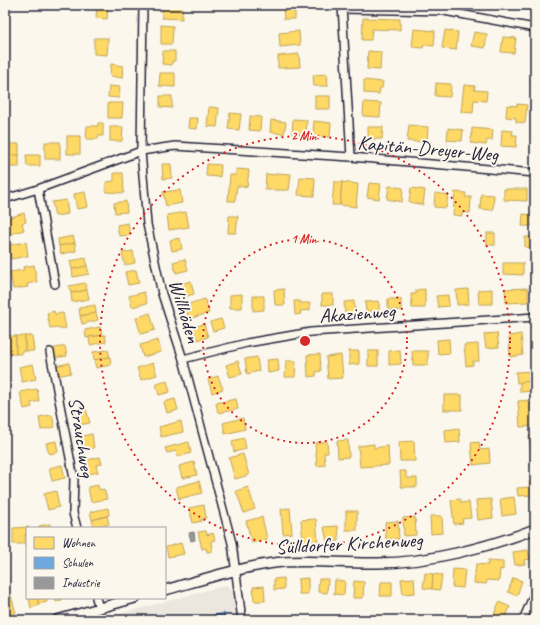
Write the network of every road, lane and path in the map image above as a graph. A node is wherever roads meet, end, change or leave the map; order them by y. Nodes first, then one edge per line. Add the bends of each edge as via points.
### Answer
1 (143, 5) edge
2 (342, 7) edge
3 (535, 28) edge
4 (141, 151) junction
5 (351, 157) junction
6 (535, 172) edge
7 (38, 189) junction
8 (5, 199) edge
9 (55, 284) dead end
10 (535, 317) edge
11 (50, 352) dead end
12 (183, 359) junction
13 (78, 527) edge
14 (535, 529) edge
15 (236, 570) junction
16 (166, 590) edge
17 (535, 592) edge
18 (96, 599) edge
19 (131, 599) edge
20 (99, 608) junction
21 (57, 620) edge
22 (242, 620) edge
23 (523, 620) edge

1 - 4 street, Willhöden
2 - 3 street via 444,12
2 - 5 street
4 - 5 street, Kapitän-Dreyer-Weg via 175,146
4 - 7 street, Kapitän-Dreyer-Weg
4 - 12 street, Willhöden via 147,224 162,294
5 - 6 street, Kapitän-Dreyer-Weg
7 - 8 street, Kapitän-Dreyer-Weg
7 - 9 street
10 - 12 street, Akazienweg via 311,332 247,343
11 - 13 street, Strauchweg via 74,479 73,513
12 - 15 street, Willhöden via 232,543
14 - 15 street, Sülldorfer Kirchenweg via 475,547 408,561 304,561
15 - 16 street, Sülldorfer Kirchenweg
15 - 22 street, Willhöden
17 - 23 street
18 - 20 street
19 - 20 street
20 - 21 street

